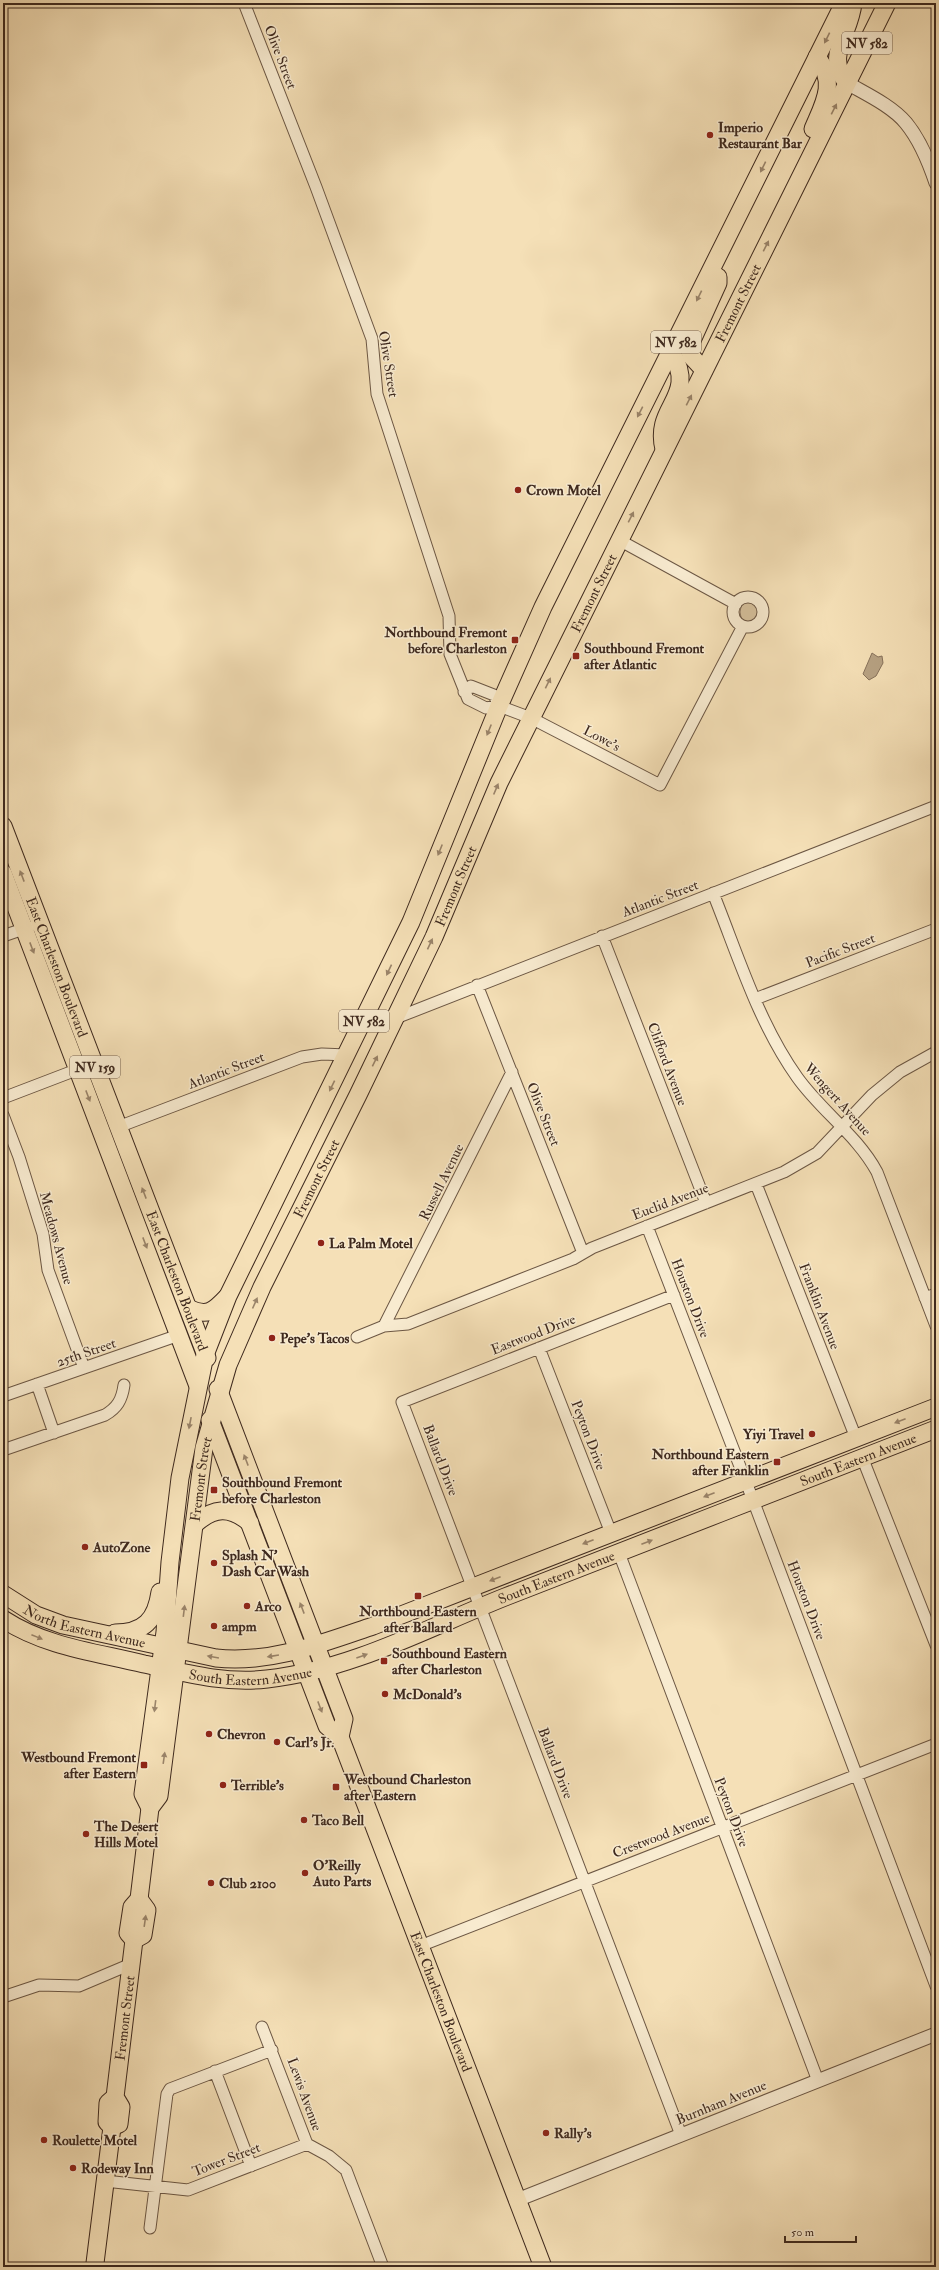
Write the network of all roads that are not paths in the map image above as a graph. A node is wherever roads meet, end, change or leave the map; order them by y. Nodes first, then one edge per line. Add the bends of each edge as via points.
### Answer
1 (244, 3) edge
2 (844, 3) edge
3 (853, 3) edge
4 (887, 3) edge
5 (817, 57) junction
6 (847, 83) junction
7 (809, 160) junction
8 (936, 183) edge
9 (714, 264) junction
10 (671, 351) junction
11 (704, 370) junction
12 (664, 449) junction
13 (619, 540) junction
14 (736, 604) junction
15 (743, 626) junction
16 (499, 706) junction
17 (530, 718) junction
18 (936, 806) edge
19 (3, 826) edge
20 (3, 872) edge
21 (713, 893) junction
22 (32, 926) junction
23 (936, 929) edge
24 (3, 936) edge
25 (602, 936) junction
26 (477, 985) junction
27 (755, 1000) junction
28 (396, 1018) junction
29 (936, 1052) edge
30 (347, 1054) junction
31 (94, 1063) junction
32 (78, 1070) junction
33 (512, 1072) junction
34 (3, 1098) edge
35 (3, 1115) edge
36 (118, 1127) junction
37 (843, 1128) junction
38 (756, 1184) junction
39 (706, 1203) junction
40 (647, 1226) junction
41 (583, 1253) junction
42 (936, 1294) edge
43 (674, 1295) junction
44 (228, 1296) junction
45 (925, 1298) junction
46 (188, 1308) junction
47 (384, 1326) junction
48 (936, 1326) edge
49 (180, 1335) junction
50 (357, 1337) dead end
51 (539, 1348) junction
52 (205, 1355) junction
53 (84, 1368) junction
54 (37, 1384) junction
55 (124, 1385) dead end
56 (198, 1385) junction
57 (219, 1391) junction
58 (3, 1396) edge
59 (402, 1402) joint
60 (936, 1407) edge
61 (211, 1422) junction
62 (936, 1429) edge
63 (54, 1433) junction
64 (856, 1438) junction
65 (3, 1450) edge
66 (862, 1458) junction
67 (746, 1481) junction
68 (753, 1500) junction
69 (250, 1523) junction
70 (195, 1524) junction
71 (611, 1533) junction
72 (618, 1553) junction
73 (170, 1562) junction
74 (473, 1588) junction
75 (3, 1594) edge
76 (3, 1607) edge
77 (480, 1607) junction
78 (23, 1608) junction
79 (3, 1619) edge
80 (98, 1633) junction
81 (316, 1644) junction
82 (936, 1645) edge
83 (171, 1648) junction
84 (299, 1650) junction
85 (168, 1669) junction
86 (325, 1669) junction
87 (307, 1673) junction
88 (340, 1737) junction
89 (936, 1744) edge
90 (858, 1775) junction
91 (722, 1828) junction
92 (585, 1882) junction
93 (420, 1946) junction
94 (131, 1964) junction
95 (936, 1986) edge
96 (3, 1997) edge
97 (262, 2027) dead end
98 (936, 2034) edge
99 (272, 2050) junction
100 (215, 2071) junction
101 (818, 2081) junction
102 (681, 2135) junction
103 (307, 2144) junction
104 (251, 2166) junction
105 (105, 2181) junction
106 (154, 2187) junction
107 (517, 2200) junction
108 (150, 2228) dead end
109 (94, 2266) edge
110 (383, 2267) edge
111 (543, 2267) edge

1 - 16 street, Olive Street via 372,339 377,394 449,616 450,654 468,699 486,708
2 -> 5 main road, Fremont Street / NV 582
3 - 6 main road via 849,24 836,59 839,73
4 - 6 main road, Fremont Street / NV 582
5 - 7 main road via 826,69 827,94 807,147
5 -> 9 main road, Fremont Street / NV 582
7 -> 6 main road, Fremont Street / NV 582
6 - 8 street via 905,122 918,142
11 -> 7 main road, Fremont Street / NV 582
9 -> 10 main road, Fremont Street / NV 582
9 - 11 main road via 718,273 718,283 689,347 692,356
10 - 12 main road via 682,377 681,386 662,426
10 -> 16 main road, Fremont Street / NV 582 via 550,595
12 -> 11 main road, Fremont Street / NV 582
13 -> 12 main road, Fremont Street / NV 582
13 - 14 street
17 -> 13 main road, Fremont Street / NV 582
14 - 15 street via 735,618
14 - 15 street via 744,598 754,599 761,605 763,615 758,624
15 - 17 street, Lowe's via 660,785
16 - 17 street, Olive Street
16 -> 30 main road, Fremont Street / NV 582 via 411,922
28 -> 17 main road, Fremont Street / NV 582
18 - 21 street, Atlantic Street
22 -> 19 main road, East Charleston Boulevard / NV 159
20 - 22 main road, East Charleston Boulevard / NV 159
21 - 25 street, Atlantic Street
21 - 27 street, Wengert Avenue
22 - 24 street
22 - 31 main road, East Charleston Boulevard / NV 159
22 -> 32 main road, East Charleston Boulevard / NV 159
23 - 27 street, Pacific Street
25 - 26 street, Atlantic Street
25 - 39 street, Clifford Avenue
26 - 28 street, Atlantic Street
26 - 33 street, Olive Street
27 - 37 street, Wengert Avenue via 778,1047 797,1078
57 -> 28 main road, Fremont Street / NV 582 via 262,1287
29 - 37 street, Euclid Avenue via 900,1072 872,1096
30 - 36 street, Atlantic Street via 302,1057
30 -> 44 main road, Fremont Street / NV 582
31 - 32 street
31 - 36 main road, East Charleston Boulevard / NV 159
32 - 34 street
32 -> 49 main road, East Charleston Boulevard / NV 159
33 - 41 street, Olive Street
33 - 47 street, Russell Avenue
35 - 53 street, Meadows Avenue via 43,1234 48,1270
46 -> 36 main road, East Charleston Boulevard / NV 159
37 - 38 street, Euclid Avenue via 817,1153
37 - 45 street, Wengert Avenue via 866,1153 877,1172
38 - 39 street, Euclid Avenue
38 - 64 street, Franklin Avenue
39 - 40 street, Euclid Avenue
40 - 41 street, Euclid Avenue
40 - 43 street, Houston Drive
41 - 47 street, Euclid Avenue via 408,1324
42 - 45 street
43 - 51 street, Eastwood Drive
43 - 67 street, Houston Drive
44 - 46 main road via 217,1308 207,1312 200,1314
44 - 52 main road, Fremont Street / NV 582
45 - 48 street, Wengert Avenue
46 - 52 main road, East Charleston Boulevard
47 - 50 street, Euclid Avenue
49 - 53 street, 25th Street
49 - 56 main road, East Charleston Boulevard
51 - 59 street, Eastwood Drive
51 - 71 street, Peyton Drive
52 - 56 main road, Fremont Street / NV 582
52 - 57 main road, East Charleston Boulevard
53 - 54 street, 25th Street
54 - 58 street, 25th Street
54 - 63 street
55 - 63 street via 120,1402 114,1410
56 - 61 main road, East Charleston Boulevard
56 -> 73 main road, Fremont Street via 180,1478
57 - 61 main road, Fremont Street / NV 582
81 -> 57 main road, East Charleston Boulevard
59 - 74 street, Ballard Drive
60 -> 64 main road, South Eastern Avenue
61 - 69 main road, East Charleston Boulevard
61 - 70 main road, Fremont Street via 204,1448
62 - 66 main road, South Eastern Avenue
63 - 65 street
64 - 67 main road, South Eastern Avenue
66 - 68 main road, South Eastern Avenue
66 - 82 street
67 - 68 street, Houston Drive
67 -> 71 main road, South Eastern Avenue
72 -> 68 main road, South Eastern Avenue
68 - 90 street, Houston Drive
69 - 70 main road via 228,1510 211,1513
69 - 84 main road, East Charleston Boulevard
83 -> 70 main road, Fremont Street
71 -> 74 main road, South Eastern Avenue
72 - 77 main road, South Eastern Avenue
72 - 91 street, Peyton Drive
73 - 80 main road via 162,1574 157,1610 148,1623 128,1632
73 - 83 main road, Fremont Street
74 - 77 street, Ballard Drive
74 - 81 main road, South Eastern Avenue via 373,1626
75 - 78 main road, North Eastern Avenue
76 - 78 main road via 11,1610
86 -> 77 main road, South Eastern Avenue
77 - 92 street, Ballard Drive
78 - 80 main road, North Eastern Avenue via 56,1623
79 -> 85 main road, North Eastern Avenue via 35,1637 62,1646
80 - 83 main road, North Eastern Avenue
81 - 84 main road, South Eastern Avenue
81 - 86 main road, East Charleston Boulevard
84 -> 83 main road, South Eastern Avenue via 238,1660
83 - 85 main road, Fremont Street
84 - 87 main road, East Charleston Boulevard
85 - 87 main road, South Eastern Avenue via 238,1681
85 - 94 main road, Fremont Street via 159,1796 150,1808 139,1899 132,1907 128,1933 134,1940
86 - 87 main road, South Eastern Avenue
86 - 88 main road, East Charleston Boulevard via 344,1719
87 -> 88 main road, East Charleston Boulevard via 327,1726
88 - 93 main road, East Charleston Boulevard
89 - 90 street, Crestwood Avenue
90 - 91 street, Crestwood Avenue
90 - 95 street, Houston Drive
91 - 92 street, Crestwood Avenue
91 - 101 street, Peyton Drive
92 - 93 street, Crestwood Avenue
92 - 102 street, Ballard Drive
93 - 107 main road, East Charleston Boulevard
94 - 96 street via 79,1986 39,1985
94 - 105 main road, Fremont Street via 116,2097 121,2107 119,2124 112,2127
97 - 99 street, Lewis Avenue
98 - 101 street, Burnham Avenue
99 - 100 street
99 - 103 street, Lewis Avenue
100 - 104 street
100 - 106 street via 170,2089 167,2094
101 - 102 street, Burnham Avenue
102 - 107 street, Burnham Avenue
103 - 104 street, Tower Street
103 - 110 street, Lewis Avenue via 346,2170
104 - 106 street, Tower Street via 188,2190
105 - 106 street, Tower Street
105 - 109 main road, Fremont Street
106 - 108 street
107 - 111 main road, East Charleston Boulevard

